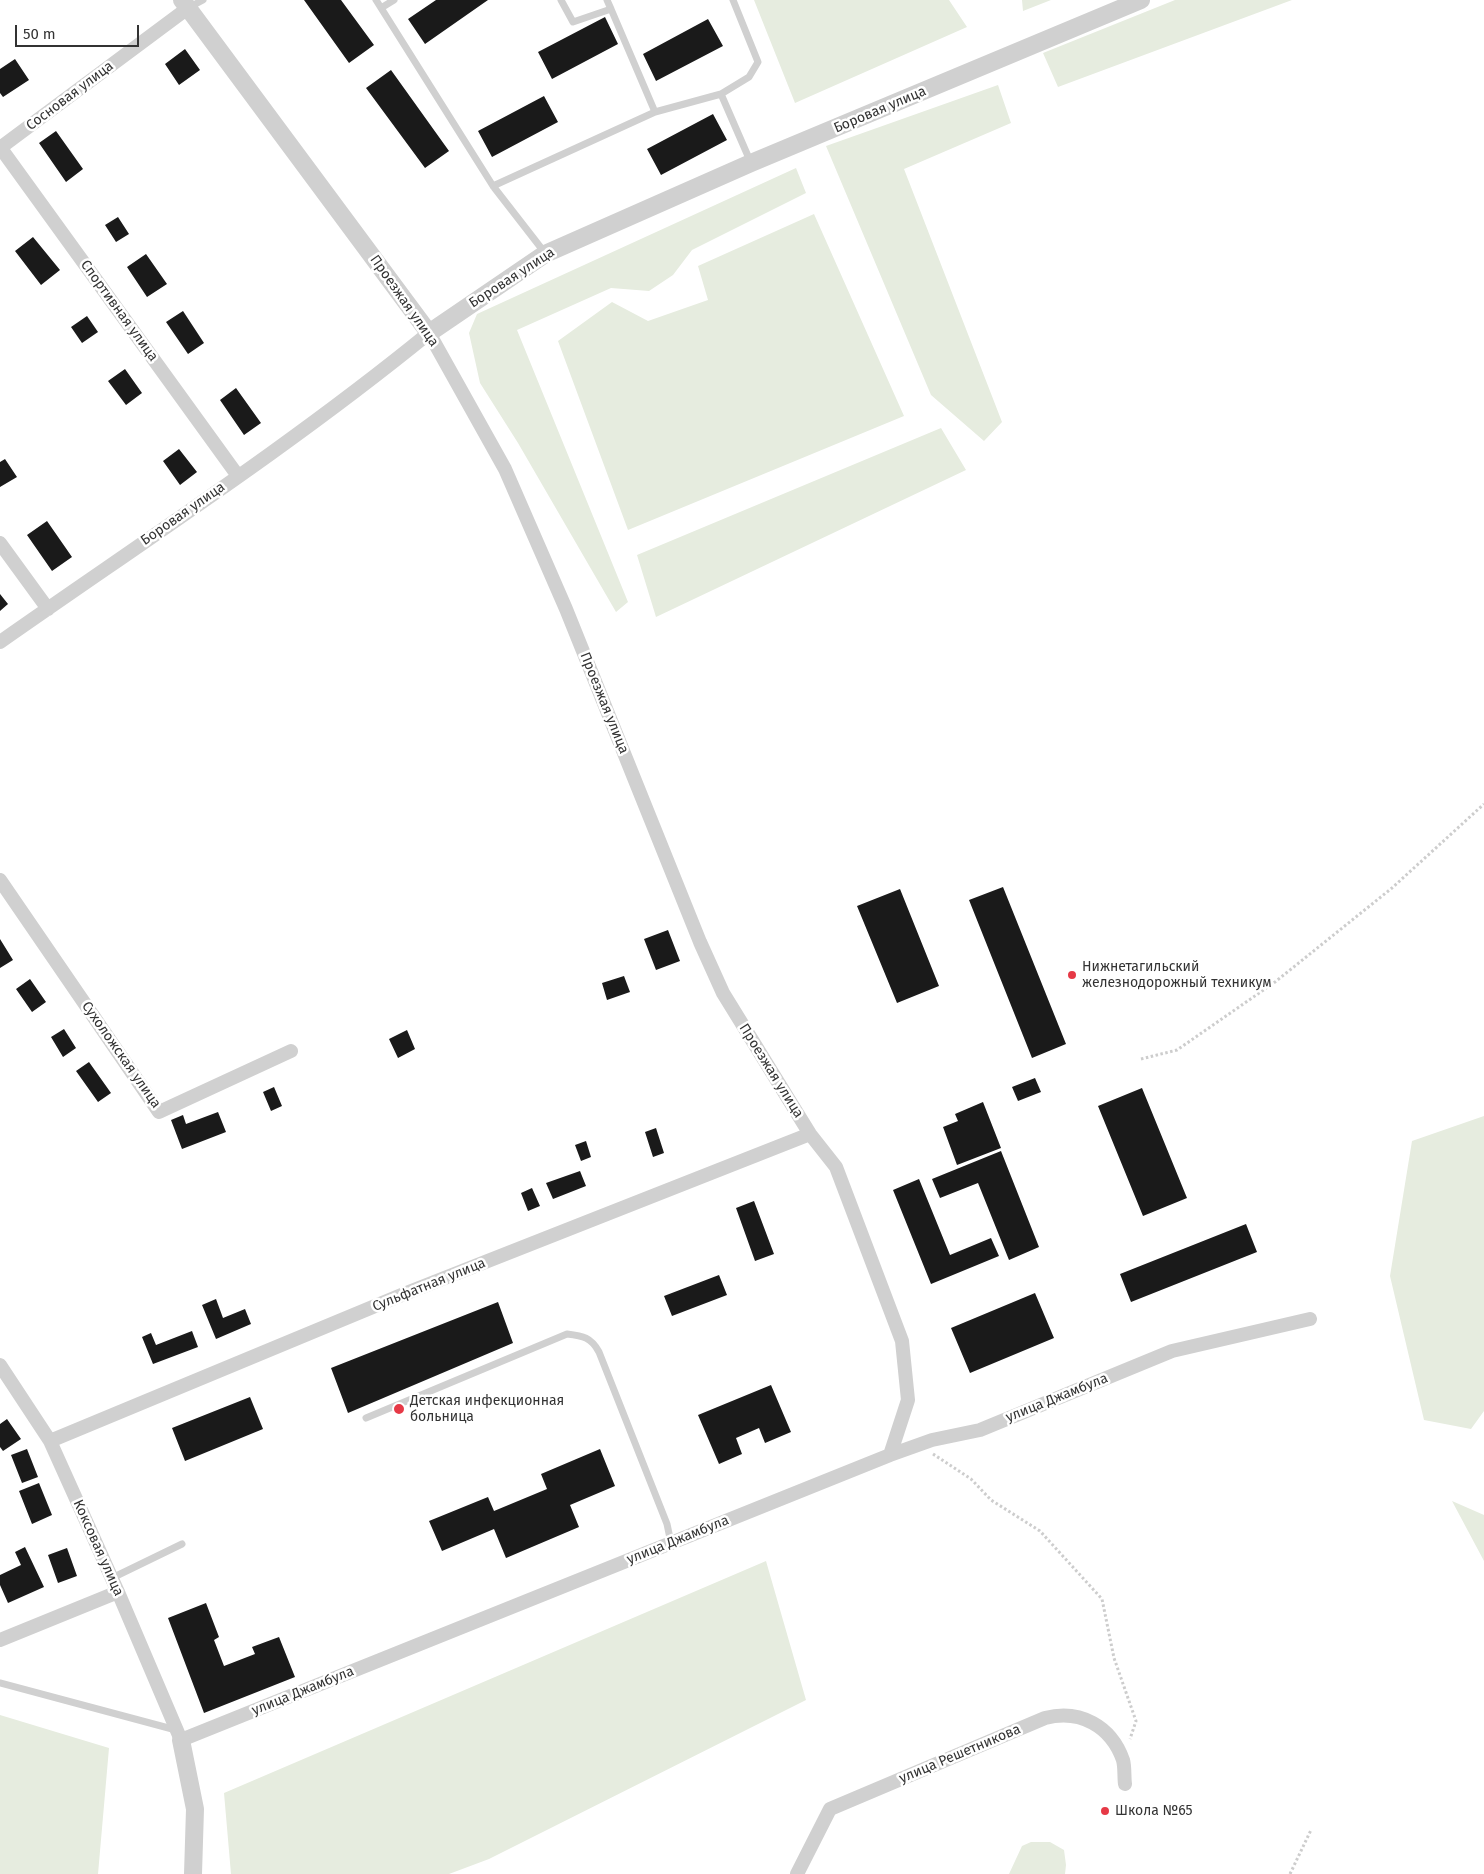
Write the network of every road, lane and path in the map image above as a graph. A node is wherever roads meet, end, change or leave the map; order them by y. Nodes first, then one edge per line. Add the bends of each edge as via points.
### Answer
1 (376, 0) edge
2 (394, 0) edge
3 (562, 0) edge
4 (607, 0) edge
5 (733, 0) edge
6 (1141, 0) edge
7 (191, 3) edge
8 (381, 8) junction
9 (611, 9) junction
10 (721, 94) junction
11 (656, 112) junction
12 (0, 147) edge
13 (751, 163) junction
14 (493, 186) junction
15 (545, 254) junction
16 (429, 333) junction
17 (238, 476) junction
18 (0, 543) edge
19 (48, 608) junction
20 (0, 642) edge
21 (1484, 804) edge
22 (0, 880) edge
23 (291, 1051) dead end
24 (1141, 1059) dead end
25 (810, 1134) junction
26 (1310, 1319) dead end
27 (0, 1365) edge
28 (366, 1418) dead end
29 (932, 1440) junction
30 (50, 1441) junction
31 (890, 1455) junction
32 (671, 1543) junction
33 (182, 1544) dead end
34 (112, 1578) junction
35 (118, 1592) junction
36 (0, 1640) edge
37 (0, 1683) edge
38 (179, 1735) junction
39 (1123, 1761) junction
40 (1124, 1784) dead end
41 (1311, 1830) dead end
42 (193, 1874) edge
43 (797, 1874) edge
44 (1290, 1874) edge

1 - 8 lane
2 - 8 lane
3 - 9 lane via 573,22
4 - 9 lane
5 - 10 lane via 758,62 749,77
6 - 13 street, Боровая улица
7 - 12 street, Сосновая улица
7 - 16 street, Проезжая улица
8 - 14 lane
9 - 11 lane
10 - 11 lane
10 - 13 lane
11 - 14 lane
12 - 17 street, Спортивная улица
13 - 15 street, Боровая улица
14 - 15 lane
15 - 16 street, Боровая улица
16 - 17 street, Боровая улица
16 - 25 street, Проезжая улица via 505,469 566,609 723,993
17 - 19 street, Боровая улица
18 - 19 street
19 - 20 street, Боровая улица
21 - 24 path via 1392,888 1275,982 1177,1050
22 - 23 street, Сухоложская улица via 159,1112
25 - 30 street, Сульфатная улица via 404,1294
25 - 31 street, Проезжая улица via 836,1167 902,1341 908,1400
26 - 29 street, улица Джамбула via 1172,1350 980,1430
27 - 30 street, Коксовая улица
28 - 32 lane via 567,1334 585,1336 594,1342 599,1352 667,1524
29 - 31 street, улица Джамбула
29 - 39 path via 933,1454 972,1479 991,1500 1040,1532 1102,1599 1114,1658 1136,1721
30 - 34 street, Коксовая улица
31 - 32 street, улица Джамбула
32 - 38 street, улица Джамбула
33 - 34 lane
34 - 35 street, Коксовая улица
35 - 36 street
35 - 38 street, Коксовая улица
37 - 38 lane
38 - 42 street via 195,1809
39 - 40 street, улица Решетникова
39 - 43 street, улица Решетникова via 1109,1735 1091,1721 1061,1714 1045,1718 830,1809
41 - 44 path

